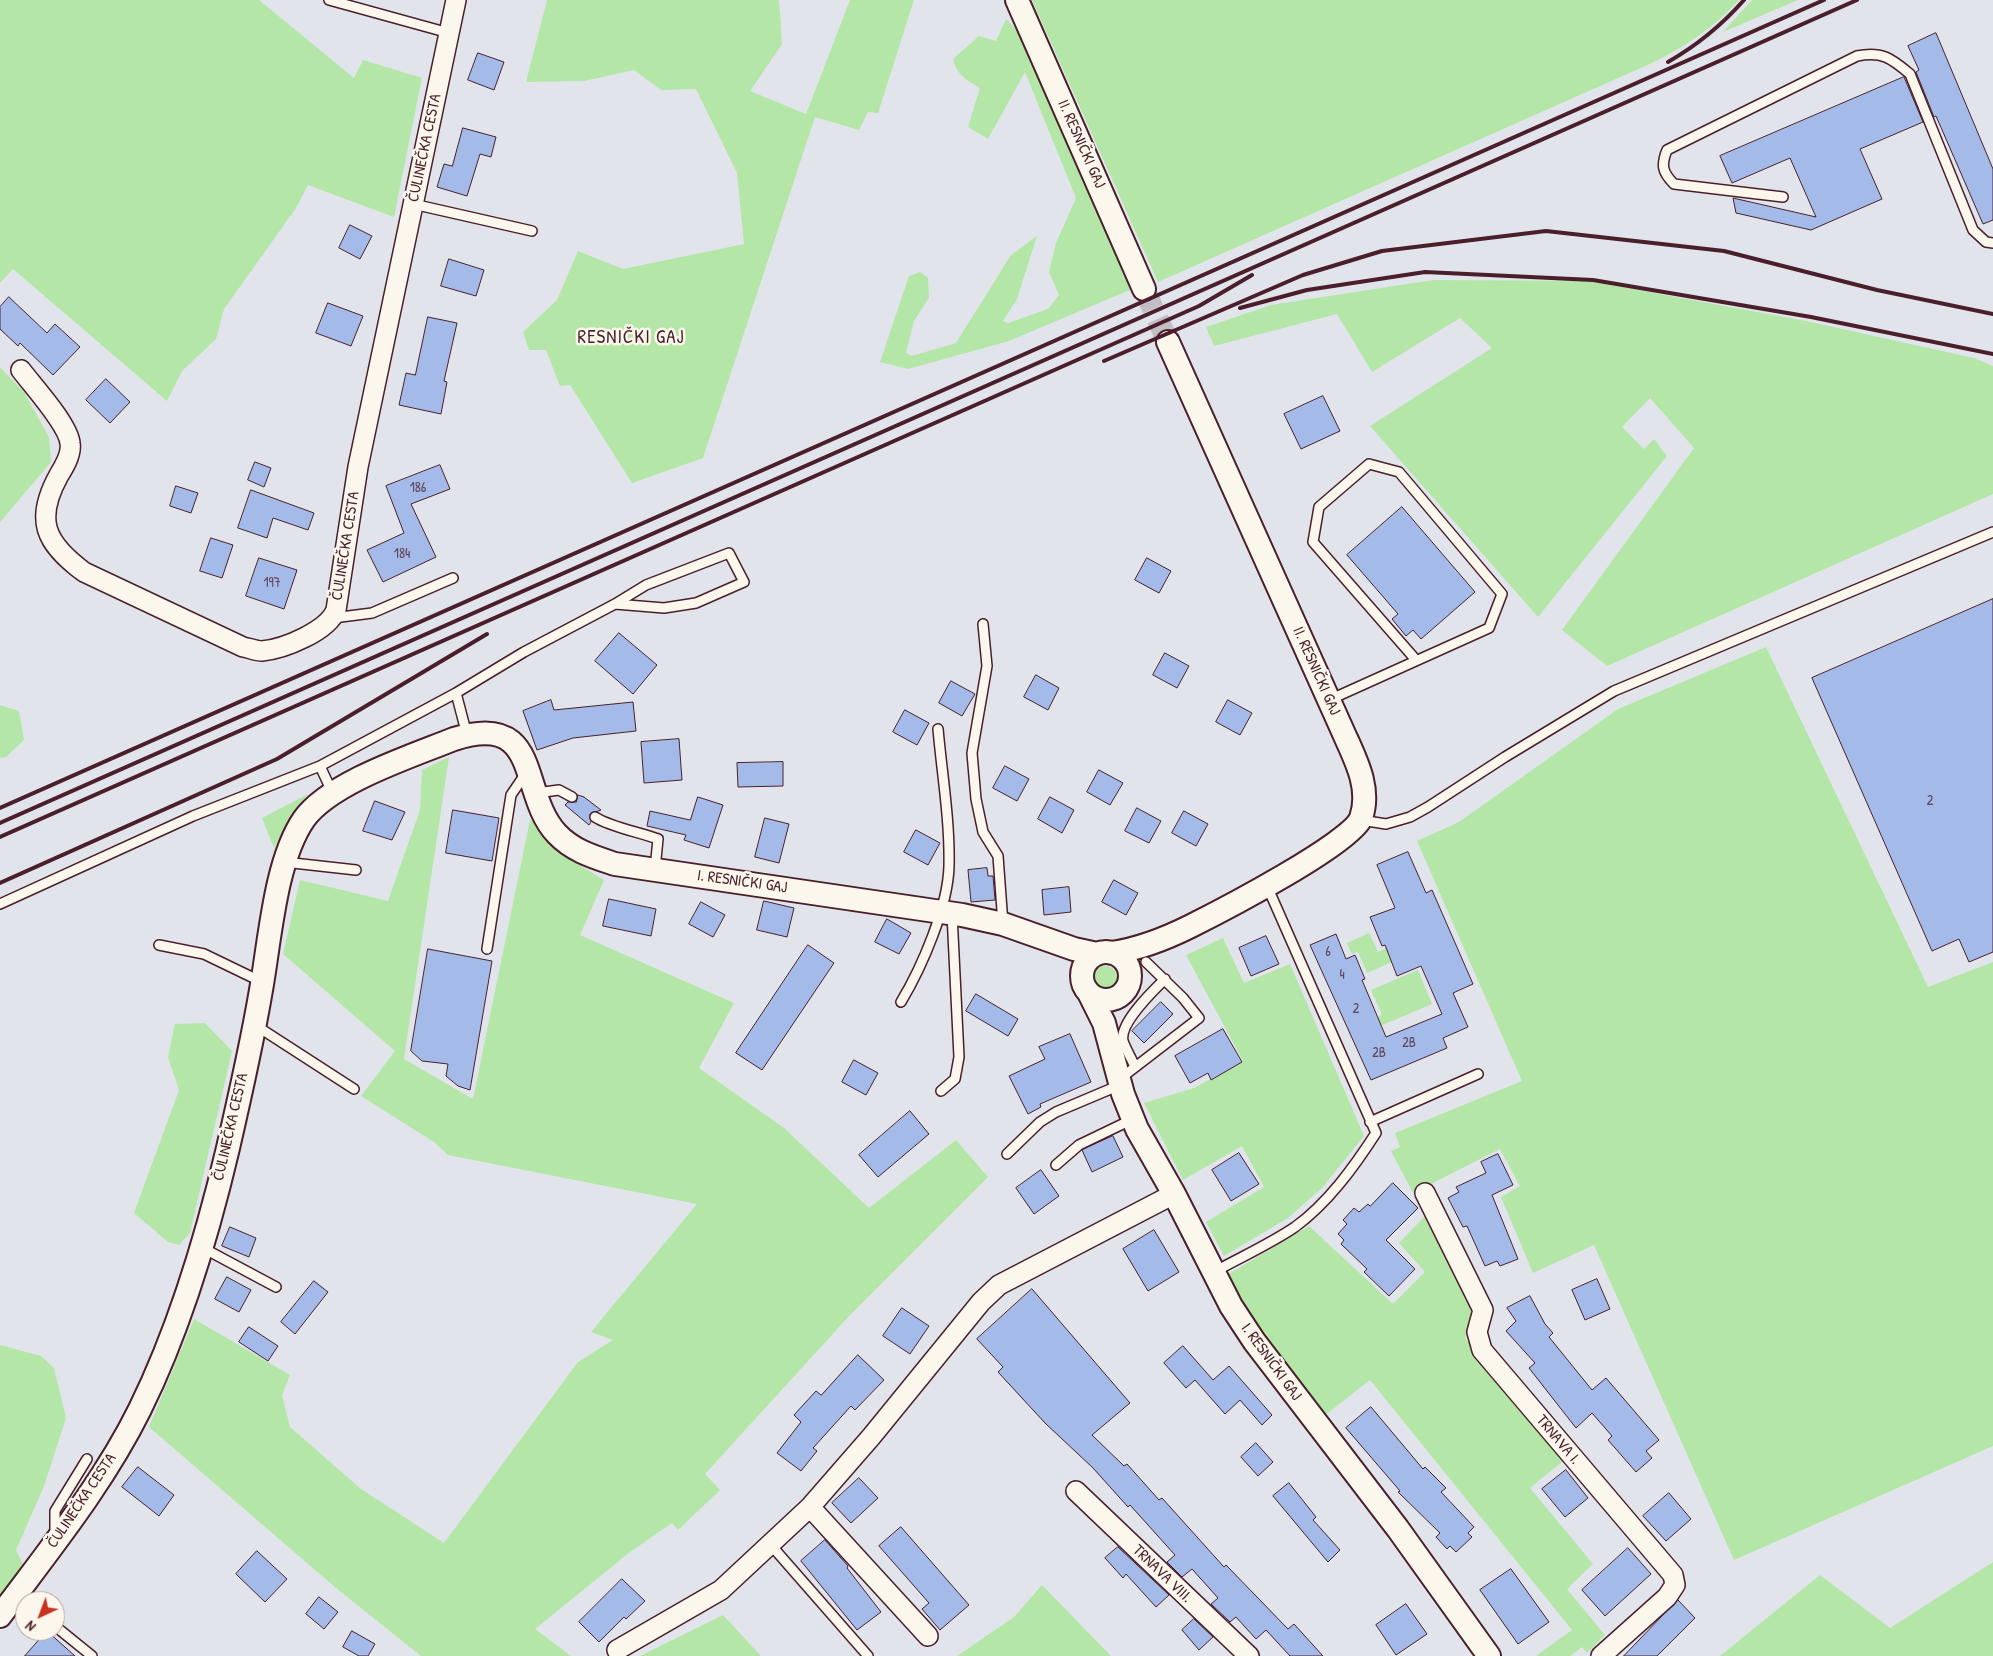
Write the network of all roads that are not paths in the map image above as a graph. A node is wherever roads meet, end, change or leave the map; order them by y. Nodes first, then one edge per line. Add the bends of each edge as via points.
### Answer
1 (329, 0) edge
2 (456, 0) edge
3 (1017, 0) edge
4 (449, 33) junction
5 (1783, 197) dead end
6 (413, 204) junction
7 (532, 231) dead end
8 (1993, 243) edge
9 (1144, 289) tunnel mouth
10 (1168, 342) tunnel mouth
11 (21, 370) dead end
12 (1993, 532) edge
13 (453, 578) dead end
14 (615, 604) junction
15 (332, 618) junction
16 (983, 624) dead end
17 (1416, 660) junction
18 (456, 693) junction
19 (1329, 700) junction
20 (938, 729) dead end
21 (467, 735) junction
22 (509, 740) joint
23 (320, 766) junction
24 (529, 769) junction
25 (334, 794) junction
26 (536, 794) junction
27 (572, 798) dead end
28 (595, 818) dead end
29 (1361, 820) junction
30 (284, 862) junction
31 (356, 870) dead end
32 (655, 870) junction
33 (1267, 884) junction
34 (0, 904) edge
35 (946, 913) junction
36 (1003, 924) junction
37 (1191, 926) junction
38 (1038, 937) junction
39 (159, 945) dead end
40 (487, 949) dead end
41 (1105, 953) junction
42 (1146, 962) junction
43 (1165, 979) junction
44 (262, 982) junction
45 (1086, 988) junction
46 (1125, 988) junction
47 (901, 1002) dead end
48 (254, 1024) junction
49 (1109, 1036) junction
50 (1478, 1074) dead end
51 (1125, 1077) junction
52 (354, 1089) dead end
53 (941, 1091) dead end
54 (1133, 1119) junction
55 (1370, 1122) junction
56 (1007, 1154) dead end
57 (1056, 1165) dead end
58 (1425, 1193) dead end
59 (1174, 1194) junction
60 (201, 1246) junction
61 (1214, 1272) junction
62 (276, 1287) dead end
63 (87, 1459) dead end
64 (1076, 1492) dead end
65 (810, 1507) junction
66 (55, 1541) junction
67 (770, 1544) junction
68 (25, 1591) edge
69 (15, 1602) edge
70 (0, 1616) edge
71 (65, 1634) edge
72 (928, 1636) dead end
73 (617, 1650) dead end
74 (92, 1656) edge
75 (868, 1656) edge
76 (1249, 1656) edge
77 (1489, 1656) edge
78 (1601, 1656) edge

1 - 4 lane
2 - 4 street, ČULINEČKA CESTA
3 - 9 street, II. RESNIČKI GAJ
4 - 6 street, ČULINEČKA CESTA
5 - 8 lane via 1674,184 1665,175 1662,163 1668,150 1857,56 1872,53 1891,58 1910,74 1973,230 1986,242
6 - 7 lane
6 - 15 street, ČULINEČKA CESTA via 358,467
10 - 19 street, II. RESNIČKI GAJ
11 - 15 street, ČULINEČKA CESTA via 61,423 70,443 68,456 49,494 45,511 45,526 65,558 84,572 242,647 260,651 279,648 324,626
12 - 29 lane via 1614,691 1410,817 1386,824
13 - 15 lane via 372,613
14 - 14 lane via 680,606 696,603 744,582 729,553 646,585
14 - 18 lane via 524,652
16 - 36 lane via 987,666 972,753 976,799 984,832 998,856
17 - 17 lane via 1489,628 1502,594 1399,472 1369,464 1319,507 1313,542
17 - 19 lane
18 - 21 lane
18 - 23 lane
19 - 29 street, II. RESNIČKI GAJ via 1362,775 1365,795
20 - 35 lane via 949,868
21 - 22 street, ČULINEČKA CESTA via 494,733
21 - 25 street, ČULINEČKA CESTA via 379,770
22 - 24 street, I. RESNIČKI GAJ
23 - 25 lane
23 - 34 lane via 193,816
24 - 26 street, I. RESNIČKI GAJ
24 - 40 lane via 511,795
25 - 30 street, ČULINEČKA CESTA via 304,819
26 - 27 lane via 559,790
26 - 32 street, I. RESNIČKI GAJ via 548,822 568,844 615,864
28 - 32 lane via 658,838
29 - 33 street via 1337,843
30 - 31 lane
30 - 44 street, ČULINEČKA CESTA
32 - 35 street, I. RESNIČKI GAJ
33 - 37 street
33 - 55 lane
35 - 36 street, I. RESNIČKI GAJ
35 - 47 lane
35 - 53 lane via 959,1057 955,1079
36 - 38 street, I. RESNIČKI GAJ
37 - 41 street via 1142,946
37 - 42 street
38 - 41 street, I. RESNIČKI GAJ via 1074,949
38 - 45 street, I. RESNIČKI GAJ via 1063,958
39 - 44 lane via 204,954
41 - 45 street via 1086,963 1081,976
41 - 46 street via 1124,961 1128,967
42 - 43 lane
42 - 46 street
43 - 51 lane via 1140,1004 1126,1030 1123,1040
43 - 51 lane via 1198,1018
44 - 48 street, ČULINEČKA CESTA
45 - 46 street via 1105,1000
45 - 49 street, I. RESNIČKI GAJ
46 - 49 street, I. RESNIČKI GAJ via 1113,1014
48 - 52 lane
48 - 60 street, ČULINEČKA CESTA via 228,1150
49 - 51 street, I. RESNIČKI GAJ
50 - 55 lane
51 - 54 street, I. RESNIČKI GAJ
51 - 56 lane via 1040,1122
54 - 57 lane via 1079,1145
54 - 59 street, I. RESNIČKI GAJ
55 - 61 lane via 1376,1133 1355,1165 1296,1226
58 - 78 street, TRNAVA I. via 1483,1310 1477,1332 1482,1350 1673,1575 1675,1585 1668,1597
59 - 61 street, I. RESNIČKI GAJ
59 - 65 street via 999,1285 981,1302
60 - 62 lane
60 - 66 street, ČULINEČKA CESTA via 174,1327 140,1409 112,1459
61 - 77 street, I. RESNIČKI GAJ via 1254,1341 1398,1529
63 - 66 lane via 55,1511
64 - 76 street, TRNAVA VIII.
65 - 67 street
65 - 72 street
66 - 68 street, ČULINEČKA CESTA
67 - 73 street via 721,1590
67 - 75 lane
69 - 70 street, ČULINEČKA CESTA
71 - 74 lane

